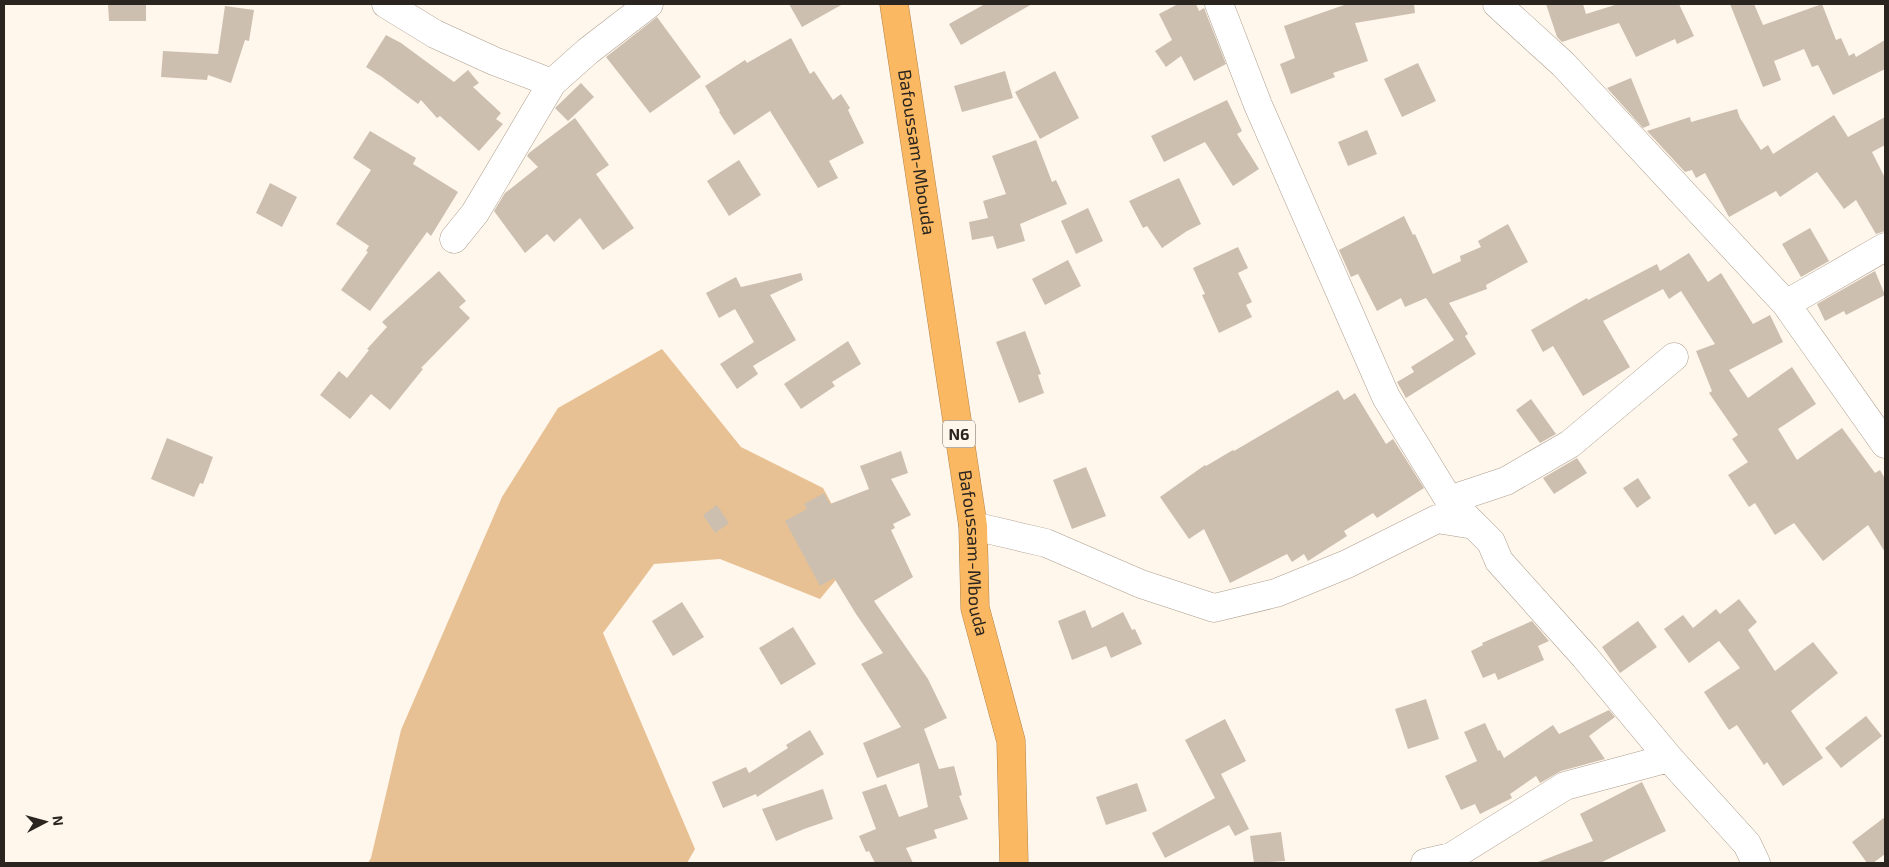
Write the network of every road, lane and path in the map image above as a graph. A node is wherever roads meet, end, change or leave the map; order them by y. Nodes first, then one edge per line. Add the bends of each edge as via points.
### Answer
1 (386, 4) edge
2 (649, 4) edge
3 (894, 4) edge
4 (1219, 4) edge
5 (1497, 4) edge
6 (552, 83) junction
7 (454, 240) dead end
8 (1885, 247) edge
9 (1786, 304) junction
10 (1674, 357) dead end
11 (1885, 444) edge
12 (1449, 500) junction
13 (1474, 525) junction
14 (973, 526) junction
15 (1670, 758) junction
16 (1014, 863) edge
17 (1425, 863) edge
18 (1756, 863) edge

1 - 6 street via 435,34
2 - 6 street
3 - 14 highway, Bafoussam-Mbouda / N6
4 - 12 street via 1258,104 1386,397
5 - 9 street via 1563,64
6 - 7 street via 475,212
8 - 9 street
9 - 11 street
10 - 12 street via 1570,444 1506,481
12 - 13 street
13 - 14 street via 1437,519 1347,564 1276,593 1214,608 1141,584 1046,543
13 - 15 street via 1491,542 1499,561
14 - 16 highway, Bafoussam-Mbouda / N6 via 975,608 1011,741
15 - 17 street via 1565,786 1451,857
15 - 18 street via 1747,844

